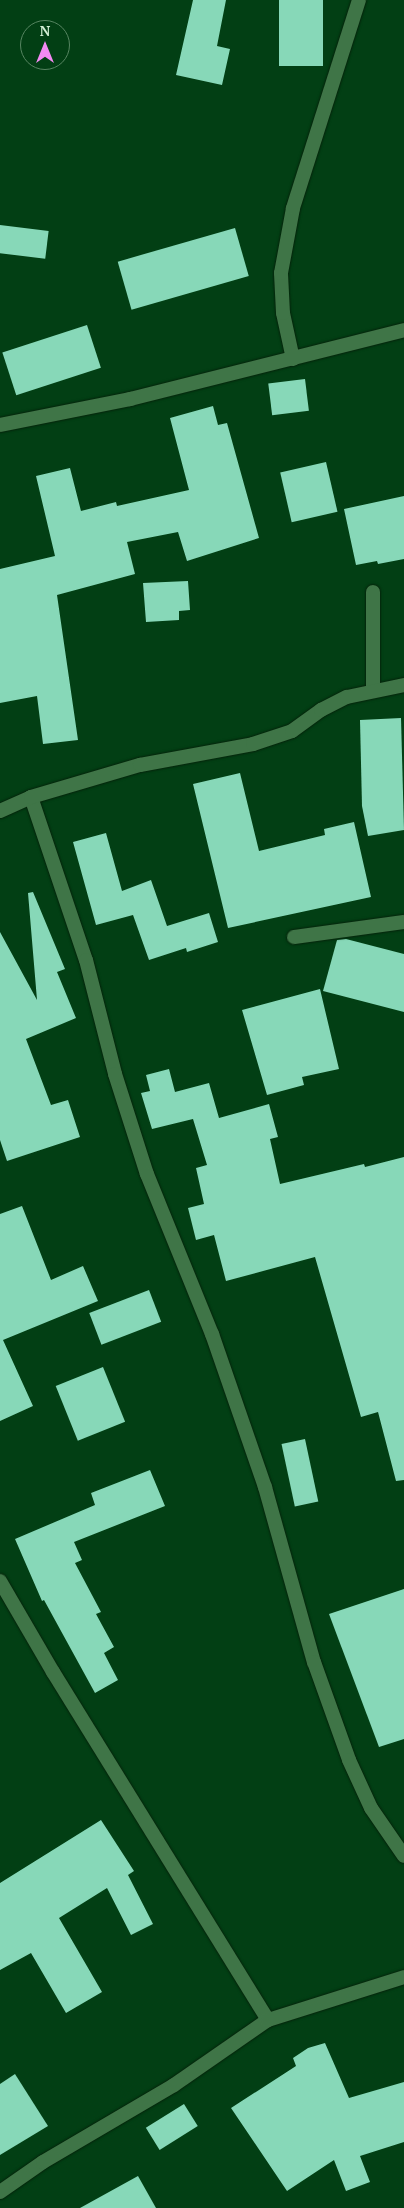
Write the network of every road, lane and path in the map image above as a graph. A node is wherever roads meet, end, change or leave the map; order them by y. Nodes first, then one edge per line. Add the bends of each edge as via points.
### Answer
1 (359, 0) edge
2 (404, 330) edge
3 (293, 359) junction
4 (0, 425) edge
5 (373, 592) dead end
6 (404, 685) edge
7 (373, 691) junction
8 (31, 797) junction
9 (0, 811) edge
10 (404, 922) edge
11 (294, 937) dead end
12 (0, 1581) edge
13 (404, 1856) edge
14 (404, 1977) edge
15 (268, 2020) junction
16 (0, 2192) edge

1 - 3 street via 293,208 281,273 283,313
2 - 3 street
3 - 4 street via 130,399
5 - 7 street
6 - 7 street
7 - 8 street via 347,697 292,730 253,744 140,765
8 - 9 street
8 - 13 street via 86,960 115,1074 147,1174 212,1334 265,1486 314,1662 349,1760 371,1808
10 - 11 street
12 - 15 street
14 - 15 street
15 - 16 street via 174,2085 43,2162

